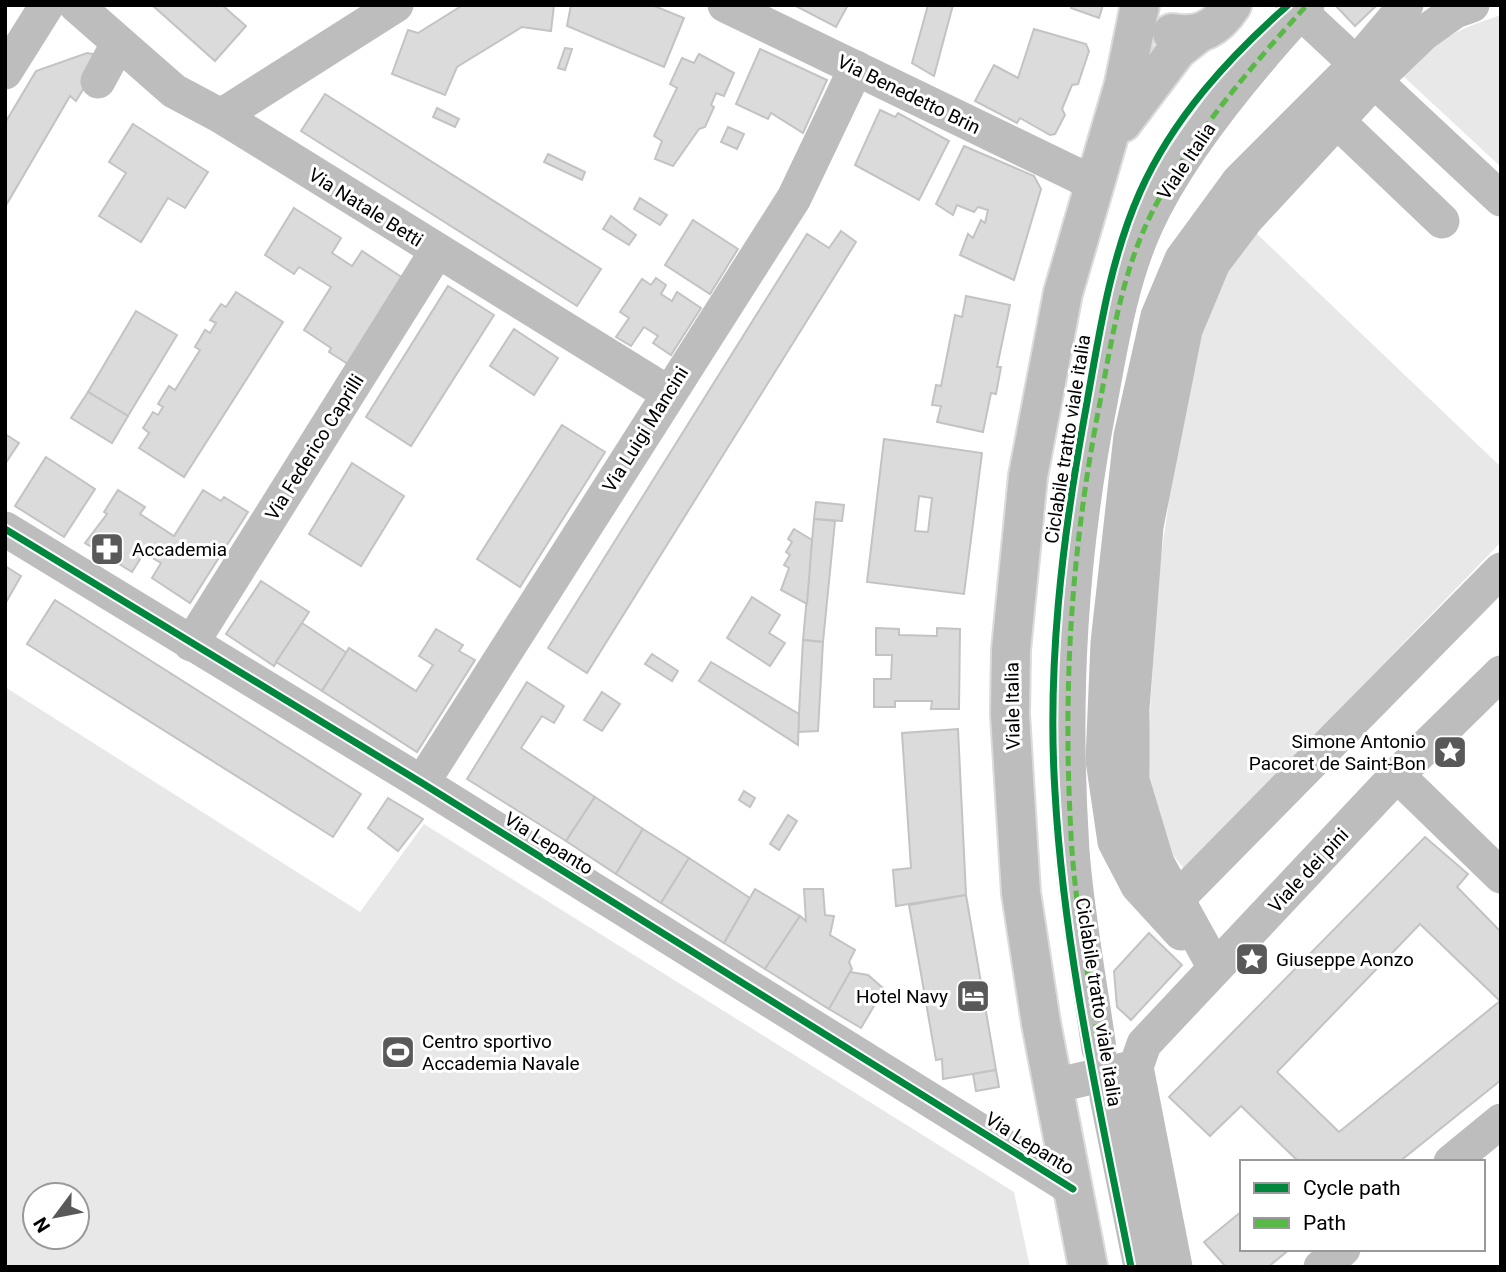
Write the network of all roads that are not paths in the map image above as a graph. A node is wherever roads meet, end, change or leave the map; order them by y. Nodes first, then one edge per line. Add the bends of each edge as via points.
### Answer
1 (47, 5) edge
2 (76, 5) edge
3 (396, 5) edge
4 (725, 5) edge
5 (1140, 5) edge
6 (1232, 5) edge
7 (1406, 5) edge
8 (1472, 5) edge
9 (1300, 8) edge
10 (1196, 35) junction
11 (118, 44) junction
12 (856, 68) junction
13 (5, 72) edge
14 (1365, 73) junction
15 (98, 81) dead end
16 (221, 116) junction
17 (1337, 121) junction
18 (1099, 166) junction
19 (1501, 199) edge
20 (1442, 222) dead end
21 (437, 251) junction
22 (668, 393) junction
23 (5, 529) edge
24 (1501, 570) edge
25 (191, 644) junction
26 (1501, 673) edge
27 (1397, 775) junction
28 (422, 783) junction
29 (1501, 876) edge
30 (1177, 899) junction
31 (1215, 968) junction
32 (1117, 1071) junction
33 (1053, 1086) junction
34 (1501, 1121) edge
35 (1453, 1160) edge
36 (1073, 1189) junction
37 (1341, 1251) edge
38 (1088, 1267) edge
39 (1141, 1267) edge
40 (1175, 1267) edge
41 (1321, 1267) edge

1 - 13 street
2 - 11 street, Via Natale Betti
3 - 16 street
4 - 12 street, Via Benedetto Brin
5 - 10 main road via 1164,29
5 - 18 main road, Viale Italia via 1124,84
6 - 10 main road, Viale Italia via 1216,25
7 - 14 street
8 - 14 street via 1455,11
9 - 14 street
9 - 32 street, Viale Italia via 1185,158 1146,226 1117,313 1087,469 1068,641 1067,741 1073,854
10 - 18 main road, Viale Italia via 1177,50
11 - 15 street
11 - 16 street, Via Natale Betti via 174,91
12 - 18 street, Via Benedetto Brin
12 - 22 street, Via Luigi Mancini via 794,198
14 - 17 street
14 - 19 street
14 - 31 street via 1239,181 1182,259 1158,316 1131,436 1108,643 1103,760 1115,842 1138,886
16 - 21 street, Via Natale Betti
17 - 20 street
17 - 30 street via 1247,218 1213,262 1185,330 1146,526 1132,709 1132,780 1139,813 1157,863
18 - 33 main road, Viale Italia via 1063,293 1028,477 1011,650 1017,852 1027,941
21 - 22 street, Via Natale Betti
21 - 25 street, Via Federico Caprilli
22 - 28 street, Via Luigi Mancini
23 - 25 street, Via Lepanto
24 - 30 street
25 - 28 street, Via Lepanto
26 - 27 street, Viale dei pini
27 - 29 street
27 - 31 street, Viale dei pini
28 - 36 street, Via Lepanto
30 - 31 street
31 - 32 street, Viale dei pini
32 - 33 street
32 - 39 street, Viale Italia
32 - 40 street
33 - 36 main road, Viale Italia
34 - 35 street
36 - 38 main road, Viale Italia
37 - 41 street

